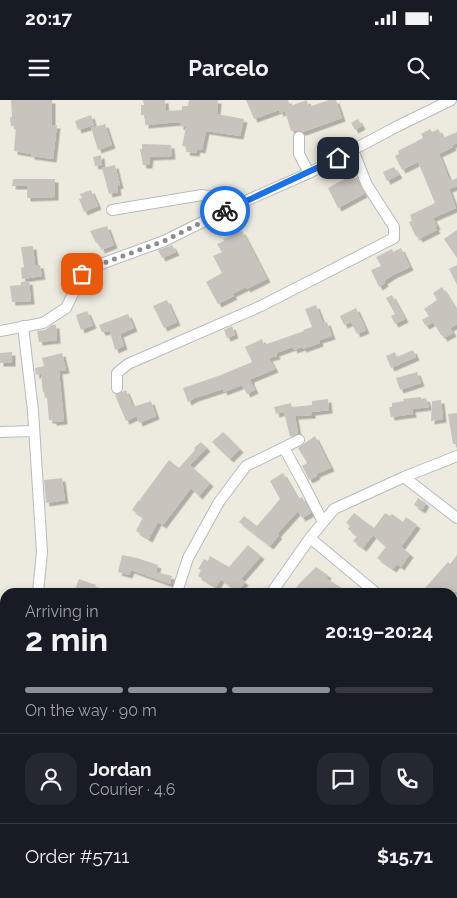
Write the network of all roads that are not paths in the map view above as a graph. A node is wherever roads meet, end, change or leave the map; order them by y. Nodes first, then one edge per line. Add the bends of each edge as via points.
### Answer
1 (451, 100) edge
2 (299, 137) dead end
3 (353, 150) junction
4 (309, 173) junction
5 (241, 203) junction
6 (112, 210) dead end
7 (23, 326) junction
8 (0, 331) edge
9 (118, 388) dead end
10 (34, 431) junction
11 (0, 432) edge
12 (299, 440) dead end
13 (284, 448) junction
14 (457, 456) edge
15 (404, 477) junction
16 (457, 518) edge
17 (323, 522) junction
18 (310, 538) junction
19 (38, 588) edge
20 (178, 588) edge
21 (275, 588) edge
22 (370, 588) edge

1 - 3 street
2 - 4 street via 299,154
3 - 4 street
3 - 9 street via 366,186 394,227 394,238 261,306 128,364 118,373
4 - 5 street
5 - 6 street via 202,195
5 - 7 street via 164,241 90,268 82,274 66,308 43,323
7 - 8 street
7 - 10 street
10 - 11 street
10 - 19 street via 42,552
12 - 13 street
13 - 17 street
13 - 20 street via 246,466 219,502 188,558
14 - 15 street
15 - 16 street
15 - 17 street via 334,509
17 - 18 street
18 - 21 street
18 - 22 street

